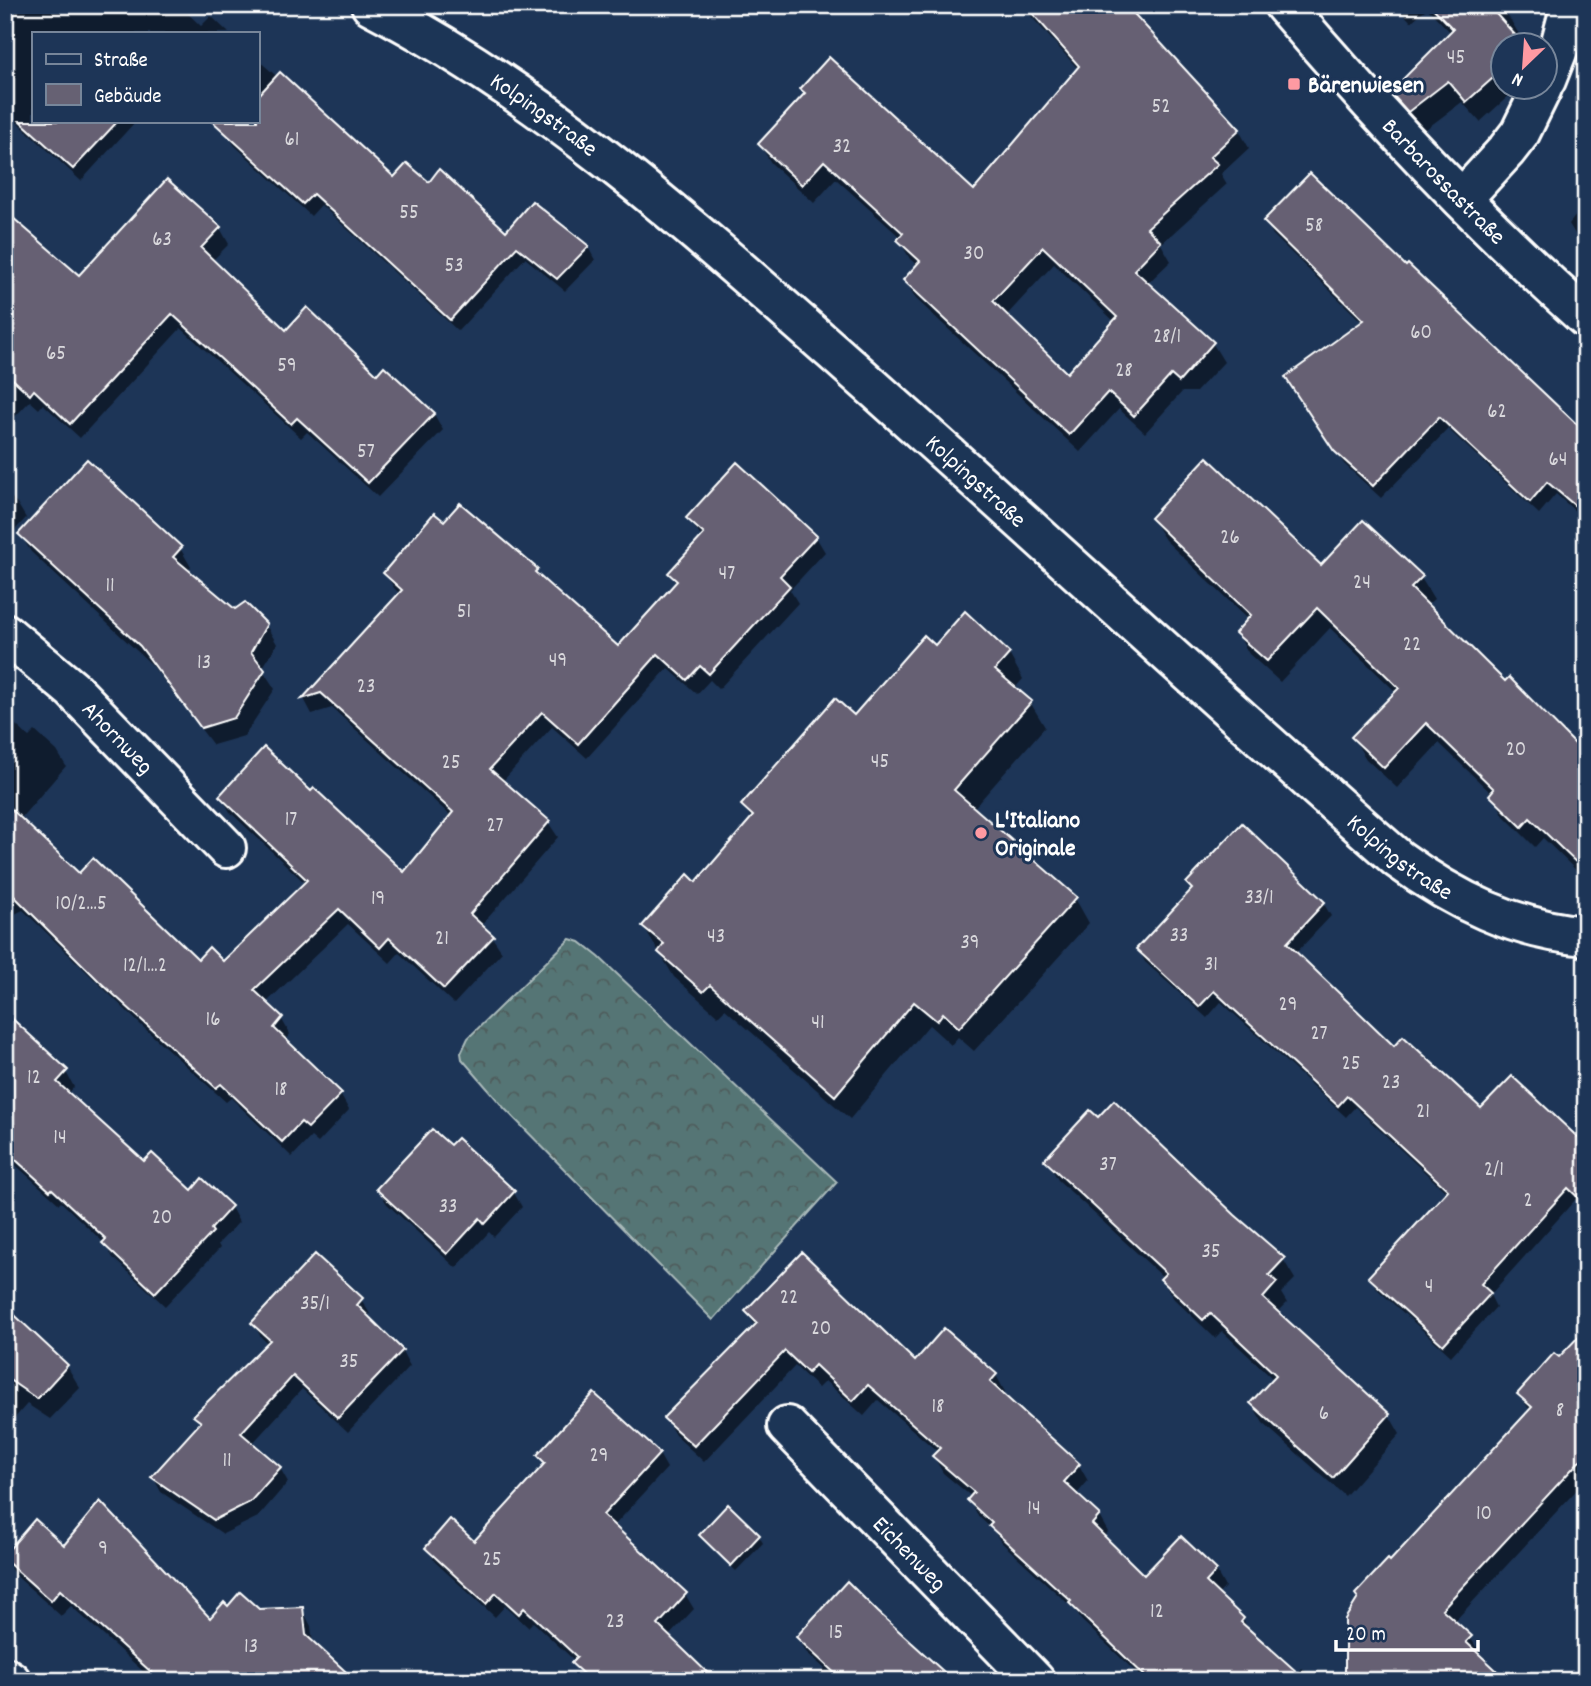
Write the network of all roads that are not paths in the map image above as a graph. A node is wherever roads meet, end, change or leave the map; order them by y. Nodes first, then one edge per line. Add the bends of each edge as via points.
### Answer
1 (371, 5) edge
2 (1284, 5) edge
3 (1571, 5) edge
4 (1560, 44) edge
5 (1535, 102) edge
6 (1462, 199) junction
7 (1586, 318) edge
8 (5, 633) edge
9 (226, 848) dead end
10 (1586, 936) edge
11 (787, 1426) dead end
12 (5, 1677) edge
13 (11, 1681) edge
14 (1035, 1681) edge

1 - 10 street, Kolpingstraße via 530,103 670,209 1398,859 1477,908 1538,928
2 - 6 street, Barbarossastraße
3 - 4 street
5 - 6 street via 1520,133
6 - 7 street, Barbarossastraße
8 - 9 street, Ahornweg via 73,690
11 - 14 street, Eichenweg
12 - 13 street

